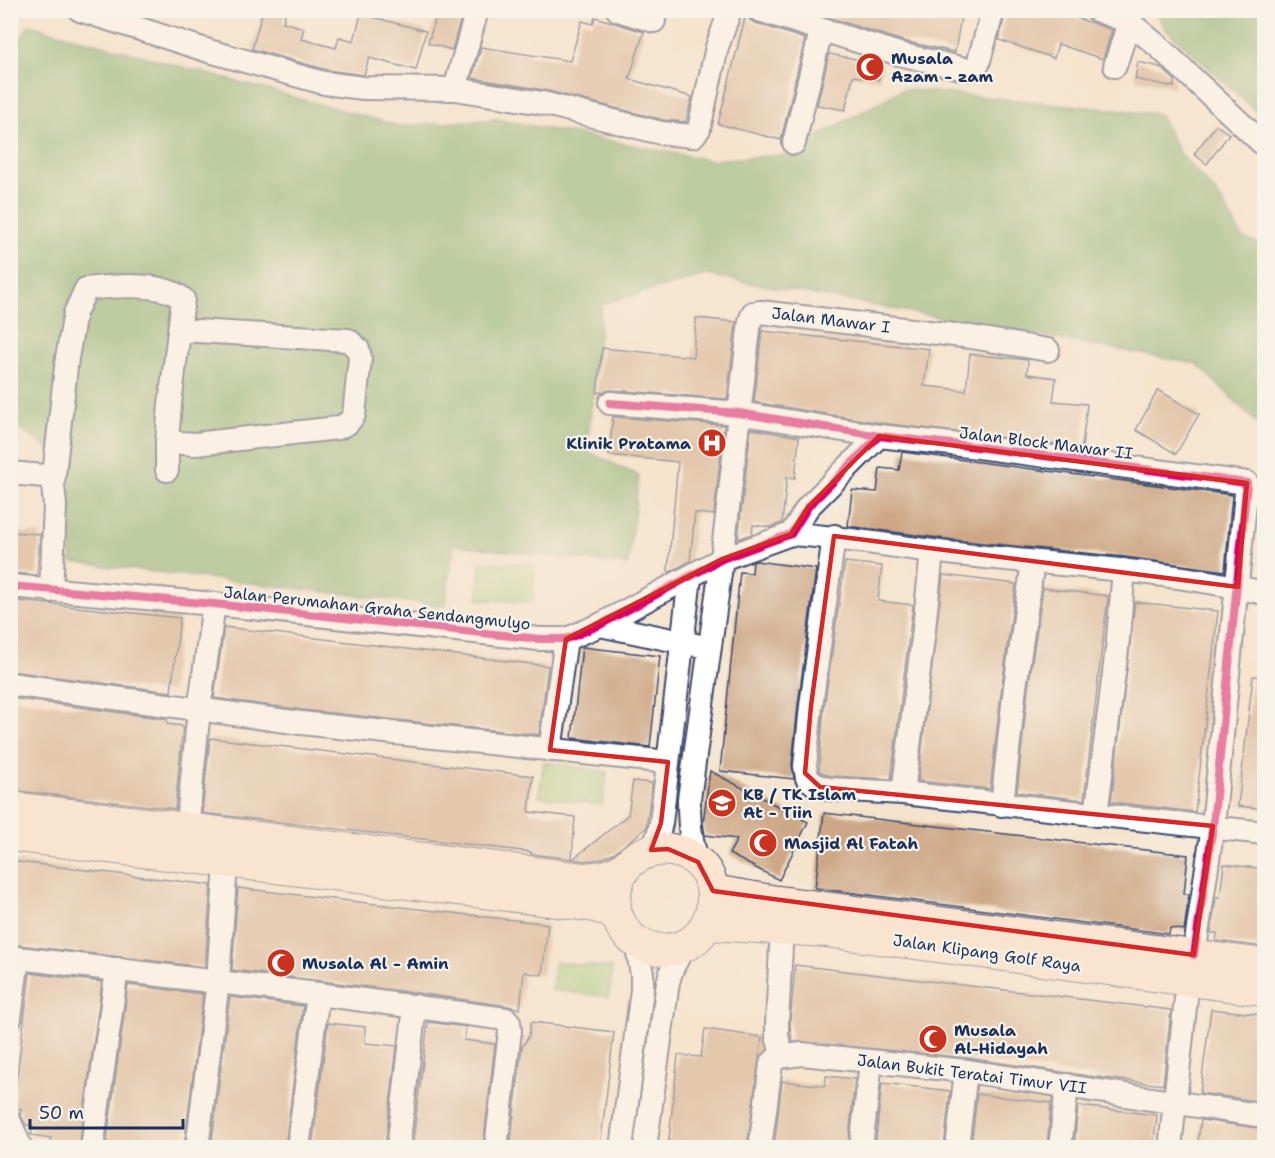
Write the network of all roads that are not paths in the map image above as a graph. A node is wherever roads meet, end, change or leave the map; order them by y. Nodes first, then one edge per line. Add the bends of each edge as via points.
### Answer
1 (80, 10) edge
2 (477, 10) edge
3 (618, 10) edge
4 (730, 10) edge
5 (759, 10) edge
6 (993, 10) edge
7 (1096, 10) edge
8 (1131, 16) edge
9 (654, 21) dead end
10 (821, 31) junction
11 (1115, 66) dead end
12 (455, 89) junction
13 (794, 143) dead end
14 (1264, 145) edge
15 (180, 330) junction
16 (1048, 350) dead end
17 (610, 403) dead end
18 (740, 413) junction
19 (879, 436) junction
20 (167, 442) junction
21 (167, 470) dead end
22 (10, 473) edge
23 (53, 484) junction
24 (791, 534) junction
25 (834, 536) junction
26 (932, 552) junction
27 (722, 559) junction
28 (1033, 562) junction
29 (1124, 570) junction
30 (690, 577) junction
31 (10, 586) edge
32 (1238, 587) junction
33 (51, 591) junction
34 (1264, 594) edge
35 (214, 604) junction
36 (600, 625) junction
37 (566, 639) junction
38 (682, 642) junction
39 (710, 647) junction
40 (10, 684) edge
41 (199, 710) junction
42 (550, 750) junction
43 (668, 762) junction
44 (903, 793) junction
45 (1002, 805) junction
46 (10, 808) edge
47 (1096, 815) junction
48 (1213, 826) junction
49 (187, 829) junction
50 (1264, 833) edge
51 (10, 835) edge
52 (227, 848) junction
53 (651, 850) junction
54 (698, 862) junction
55 (624, 869) junction
56 (713, 891) junction
57 (616, 916) junction
58 (708, 924) junction
59 (782, 927) junction
60 (636, 942) junction
61 (684, 946) junction
62 (1078, 952) junction
63 (14, 957) edge
64 (1264, 965) edge
65 (1191, 967) junction
66 (117, 969) junction
67 (218, 981) junction
68 (1264, 990) edge
69 (318, 994) junction
70 (415, 1006) junction
71 (10, 1018) edge
72 (777, 1060) junction
73 (871, 1062) junction
74 (966, 1071) junction
75 (1067, 1085) junction
76 (1175, 1102) junction
77 (1264, 1116) edge
78 (10, 1122) edge
79 (21, 1148) edge
80 (92, 1148) edge
81 (197, 1148) edge
82 (298, 1148) edge
83 (398, 1148) edge
84 (496, 1148) edge
85 (621, 1148) edge
86 (645, 1148) edge
87 (760, 1148) edge
88 (861, 1148) edge
89 (957, 1148) edge
90 (1060, 1148) edge
91 (1170, 1148) edge

1 - 12 street via 324,83 363,88
2 - 12 street
3 - 9 street
4 - 12 street via 717,47 699,129 693,136 661,133 543,103
5 - 10 street
6 - 10 street via 974,69 949,67
7 - 8 street
8 - 11 street
8 - 14 street
10 - 13 street
15 - 20 street
15 - 20 street via 348,340 358,349 360,358 354,415 338,428 195,444
15 - 23 street via 183,299 174,292 132,286 86,289 75,313 67,358
16 - 18 street, Jalan Mawar I via 959,335 753,313
17 - 18 street, Jalan Block Mawar II
18 - 19 street, Jalan Block Mawar II
18 - 27 street, Jalan Mawar I
19 - 24 street via 808,507
19 - 32 street, Jalan Block Mawar II via 1247,483
20 - 21 street
22 - 23 street via 45,476
23 - 33 street
24 - 25 street
24 - 27 street, Jalan Perumahan Graha Sendangmulyo
25 - 26 street
25 - 44 street via 805,773 816,785 829,789
26 - 28 street
26 - 44 street
27 - 30 street, Jalan Perumahan Graha Sendangmulyo
27 - 39 street
28 - 29 street
28 - 45 street
29 - 32 street
29 - 47 street
30 - 36 street, Jalan Perumahan Graha Sendangmulyo
30 - 38 street
31 - 33 street, Jalan Perumahan Graha Sendangmulyo
32 - 34 street
32 - 48 street
33 - 35 street, Jalan Perumahan Graha Sendangmulyo
35 - 37 street, Jalan Perumahan Graha Sendangmulyo
35 - 41 street
36 - 37 street, Jalan Perumahan Graha Sendangmulyo
36 - 38 street
37 - 42 street
38 - 39 street
38 - 43 street
39 - 54 street via 689,799 688,825
40 - 41 street
41 - 42 street
41 - 49 street
42 - 43 street
43 - 53 street via 662,823
44 - 45 street
45 - 47 street
46 - 49 main road
47 - 48 street
48 - 50 street
48 - 65 street
49 - 52 main road
51 - 52 main road
52 - 55 main road via 596,880
52 - 57 main road via 591,905
52 - 67 street
53 - 54 main road via 684,853
53 - 55 main road
54 - 56 main road
55 - 57 main road via 616,883
56 - 58 main road
56 - 62 main road, Jalan Klipang Golf Raya
57 - 60 main road
58 - 59 main road, Jalan Klipang Golf Raya
58 - 61 main road
59 - 62 main road, Jalan Klipang Golf Raya
59 - 72 street
60 - 61 main road via 651,949
60 - 85 street via 642,990
61 - 86 street via 668,982
62 - 65 main road, Jalan Klipang Golf Raya
63 - 66 street
63 - 71 street
64 - 65 main road, Jalan Klipang Golf Raya
65 - 68 main road, Jalan Klipang Golf Raya
65 - 76 street
66 - 67 street
66 - 80 street
67 - 69 street
67 - 81 street
69 - 70 street
69 - 82 street
70 - 83 street
70 - 84 street via 501,1017 508,1022
72 - 73 street, Jalan Bukit Teratai Timur VII via 802,1053
72 - 87 street
73 - 74 street, Jalan Bukit Teratai Timur VII
73 - 88 street
74 - 75 street, Jalan Bukit Teratai Timur VII
74 - 89 street
75 - 76 street, Jalan Bukit Teratai Timur VII
75 - 90 street
76 - 77 street, Jalan Bukit Teratai Timur VII
76 - 91 street
78 - 79 street

